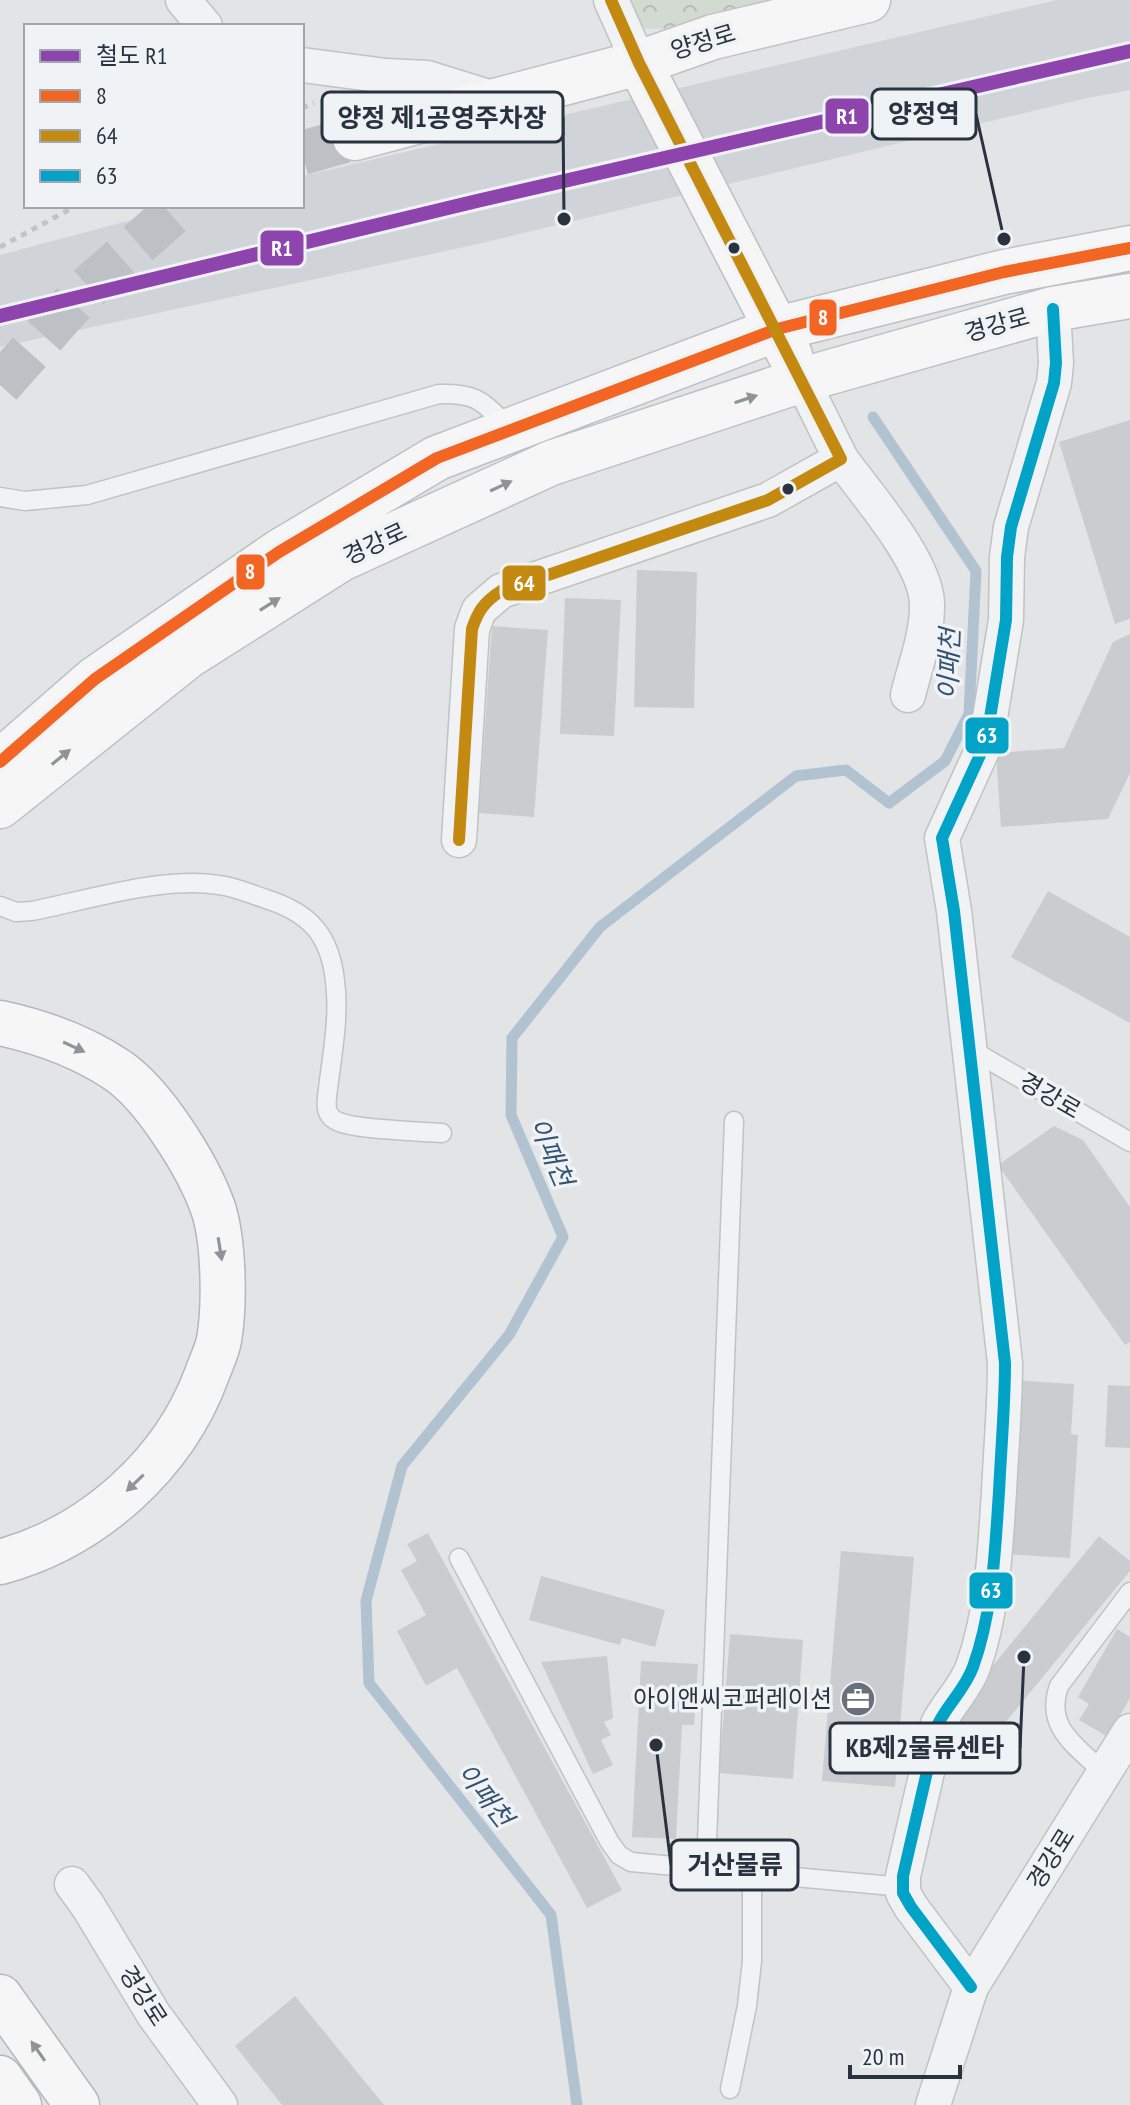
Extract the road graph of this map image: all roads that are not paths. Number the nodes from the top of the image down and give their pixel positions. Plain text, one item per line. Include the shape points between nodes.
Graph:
1 (183, 0) edge
2 (611, 0) edge
3 (868, 0) edge
4 (203, 24) edge
5 (639, 63) junction
6 (304, 65) edge
7 (498, 100) junction
8 (355, 138) tunnel mouth
9 (1130, 248) edge
10 (1130, 296) edge
11 (1053, 309) junction
12 (777, 329) junction
13 (802, 380) junction
14 (512, 430) junction
15 (841, 459) junction
16 (0, 497) edge
17 (908, 695) dead end
18 (0, 762) edge
19 (0, 806) edge
20 (459, 840) dead end
21 (0, 906) edge
22 (0, 1023) edge
23 (970, 1049) junction
24 (734, 1121) dead end
25 (442, 1133) dead end
26 (1130, 1142) edge
27 (459, 1558) dead end
28 (0, 1562) edge
29 (1130, 1592) edge
30 (1130, 1731) edge
31 (1104, 1773) junction
32 (706, 1869) junction
33 (752, 1873) junction
34 (72, 1884) dead end
35 (903, 1887) junction
36 (971, 1987) junction
37 (0, 1997) edge
38 (0, 2078) edge
39 (730, 2089) dead end
40 (19, 2105) edge
41 (77, 2105) edge
42 (220, 2105) edge
43 (933, 2105) edge

1 - 4 street
2 - 5 street
3 - 5 main road, 양정로 via 713,37
5 - 7 main road, 양정로
5 - 12 main road
6 - 7 street via 427,78
7 - 8 main road, 양정로
9 - 12 main road, 경강로 via 1004,272
10 - 11 main road, 경강로
11 - 13 main road, 경강로
11 - 23 street, 경강로 via 1054,383 1011,527 1006,620 992,715 986,742 942,838
12 - 13 main road
12 - 14 main road, 경강로
13 - 15 street
19 -> 13 main road, 경강로 via 188,656 341,559 551,463
14 - 16 lane via 479,399 439,394 87,495 25,501
14 - 18 main road, 경강로 via 437,458 279,552 95,679
15 - 17 street via 904,547 923,585 926,622
15 - 20 street via 768,500 501,591 488,600 472,629
21 - 25 lane via 32,911 195,882 290,907 322,936 335,981 326,1109 330,1116 345,1124
22 -> 28 main road via 80,1049 119,1072 156,1109 183,1148 213,1209 222,1266 219,1341 198,1399 163,1457 116,1502 27,1554
23 - 26 lane, 경강로
23 - 35 street, 경강로 via 1005,1363 995,1554 972,1669 938,1724
24 - 32 lane
27 - 32 lane via 619,1855 631,1862
29 - 31 lane via 1054,1699 1061,1730
30 - 31 street, 경강로
31 - 36 street, 경강로
32 - 33 lane
33 - 35 lane
33 - 39 lane via 752,1961
34 - 42 street, 경강로 via 154,2015
35 - 36 street via 911,1907
36 - 43 street, 경강로
41 -> 37 main road
38 - 40 main road

